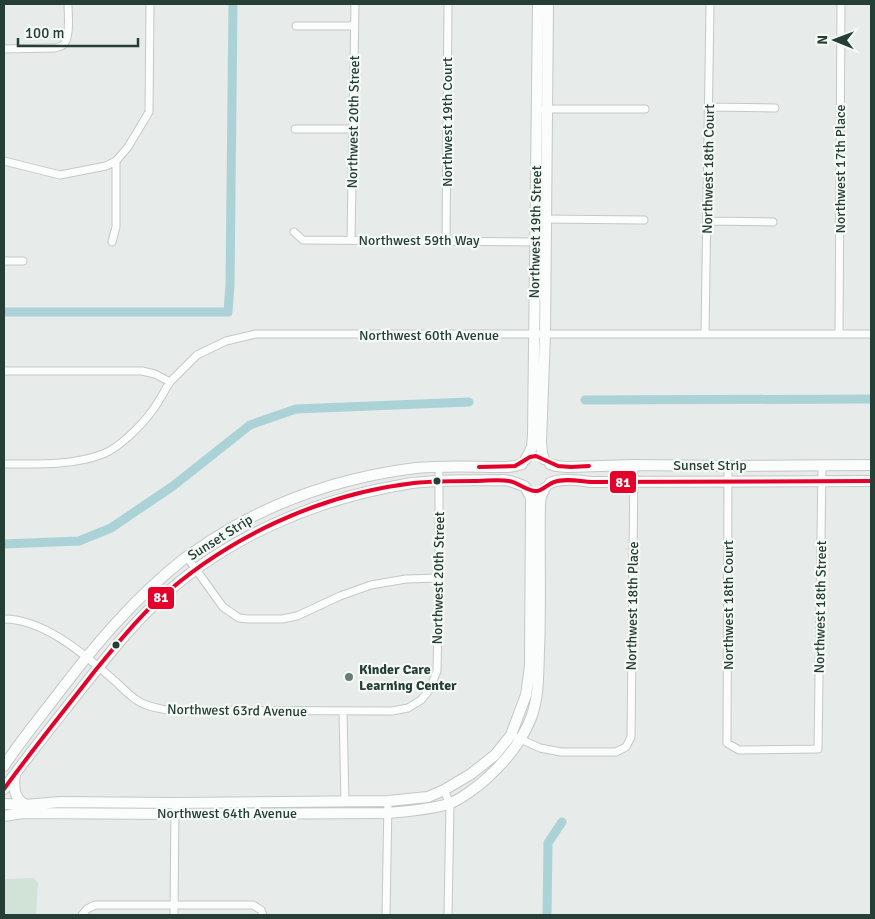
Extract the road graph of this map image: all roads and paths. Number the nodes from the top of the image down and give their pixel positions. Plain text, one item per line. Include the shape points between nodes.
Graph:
1 (68, 4) edge
2 (150, 4) edge
3 (355, 4) edge
4 (448, 4) edge
5 (538, 4) edge
6 (548, 4) edge
7 (710, 4) edge
8 (841, 4) edge
9 (296, 26) dead end
10 (354, 26) junction
11 (4, 49) edge
12 (708, 107) junction
13 (775, 108) dead end
14 (536, 109) junction
15 (547, 109) junction
16 (645, 109) dead end
17 (295, 129) dead end
18 (353, 129) junction
19 (4, 161) edge
20 (116, 161) junction
21 (536, 218) junction
22 (547, 219) junction
23 (644, 220) dead end
24 (707, 221) junction
25 (773, 222) dead end
26 (294, 232) dead end
27 (351, 240) junction
28 (446, 240) junction
29 (112, 242) dead end
30 (536, 242) junction
31 (547, 242) junction
32 (4, 261) edge
33 (23, 261) dead end
34 (546, 334) junction
35 (705, 334) junction
36 (839, 334) junction
37 (871, 334) edge
38 (534, 335) junction
39 (4, 371) edge
40 (170, 382) junction
41 (524, 461) junction
42 (547, 461) junction
43 (4, 464) edge
44 (634, 465) junction
45 (822, 465) junction
46 (439, 466) junction
47 (728, 466) junction
48 (871, 466) edge
49 (439, 481) junction
50 (633, 481) junction
51 (821, 481) junction
52 (871, 481) edge
53 (728, 482) junction
54 (548, 486) junction
55 (525, 487) junction
56 (278, 504) junction
57 (285, 519) junction
58 (186, 557) junction
59 (196, 569) junction
60 (439, 578) junction
61 (4, 619) edge
62 (86, 657) junction
63 (98, 667) junction
64 (430, 689) joint
65 (343, 711) junction
66 (516, 737) junction
67 (727, 744) joint
68 (4, 766) edge
69 (15, 773) junction
70 (4, 789) edge
71 (444, 790) junction
72 (388, 801) junction
73 (345, 802) junction
74 (4, 804) edge
75 (450, 804) junction
76 (27, 805) junction
77 (175, 809) junction
78 (388, 812) junction
79 (4, 816) edge
80 (174, 904) junction
81 (85, 912) edge
82 (262, 913) edge
83 (174, 915) edge
84 (386, 915) edge
85 (448, 915) edge

1 - 11 street via 68,33 63,45
2 - 20 street via 149,112
3 - 10 street, Northwest 20th Street
4 - 28 street, Northwest 19th Court
5 - 14 street, Northwest 19th Street
6 - 15 street, Northwest 19th Street
7 - 12 street, Northwest 18th Court
8 - 36 street, Northwest 17th Place
9 - 10 street
10 - 18 street, Northwest 20th Street
12 - 13 street
12 - 24 street, Northwest 18th Court
14 - 15 street
14 - 21 street, Northwest 19th Street
15 - 16 street
15 - 22 street, Northwest 19th Street
17 - 18 street
18 - 27 street, Northwest 20th Street
19 - 20 street via 60,175
20 - 29 street via 116,227
21 - 22 street
21 - 30 street, Northwest 19th Street
22 - 23 street
22 - 31 street, Northwest 19th Street
24 - 25 street
24 - 35 street, Northwest 18th Court
26 - 27 street, Northwest 59th Way via 303,240
27 - 28 street, Northwest 59th Way
28 - 30 street, Northwest 59th Way
30 - 31 street, Northwest 59th Way
30 - 38 street, Northwest 19th Street
31 - 34 street, Northwest 19th Street
32 - 33 street
34 - 35 street, Northwest 60th Avenue
34 - 38 street, Northwest 60th Avenue
34 - 42 street, Northwest 19th Street via 540,442
35 - 36 street, Northwest 60th Avenue
36 - 37 street, Northwest 60th Avenue
38 - 40 street, Northwest 60th Avenue via 256,334 226,341 197,355
38 - 41 street, Northwest 19th Street via 532,447
39 - 40 street via 142,371
40 - 43 street, Northwest 60th Avenue via 152,412 127,438 105,454 54,464
41 - 42 street via 534,456
41 - 46 street, Sunset Strip via 507,467
41 - 55 street via 519,474
42 - 44 street, Sunset Strip via 566,467
42 - 54 street via 554,475
44 - 47 street, Sunset Strip
44 - 50 street, Northwest 18th Place
45 - 47 street, Sunset Strip
45 - 48 street, Sunset Strip
45 - 51 street, Northwest 18th Street
46 - 49 street, Northwest 20th Street
46 - 56 street, Sunset Strip via 368,476 324,487
47 - 53 street, Northwest 18th Court
49 - 55 street, Sunset Strip via 504,480
49 - 57 street, Sunset Strip via 407,484 338,499
49 - 60 street, Northwest 20th Street
50 - 53 street, Sunset Strip
50 - 54 street, Sunset Strip via 560,480
50 - 66 street, Northwest 18th Place via 631,737 626,747 616,752 561,752 540,748
51 - 52 street, Sunset Strip
51 - 53 street, Sunset Strip
51 - 67 street, Northwest 18th Street via 818,749 739,750
53 - 67 street, Northwest 18th Court
54 - 55 street via 538,491
54 - 66 street via 540,503 538,691 531,718
55 - 66 street via 532,503 530,666
56 - 57 street
56 - 58 street, Sunset Strip via 225,531
57 - 59 street, Sunset Strip
58 - 59 street
58 - 62 street, Sunset Strip via 146,591
59 - 60 street via 223,607 239,618 248,619 297,616 372,585
59 - 63 street, Sunset Strip via 137,621
60 - 64 street, Northwest 20th Street via 437,671
61 - 62 street, Northwest 63rd Avenue via 36,626 62,639
62 - 63 street, Northwest 63rd Avenue
62 - 68 street, Sunset Strip
63 - 65 street, Northwest 63rd Avenue via 138,702 167,710
63 - 69 street, Sunset Strip
64 - 65 street, Northwest 63rd Avenue via 408,708
65 - 73 street
66 - 71 street via 496,755
66 - 75 street via 505,759 492,773
69 - 70 street, Sunset Strip
69 - 76 street via 16,796
71 - 72 street, Northwest 64th Avenue via 428,797
71 - 75 street
72 - 73 street, Northwest 64th Avenue
72 - 78 street
73 - 77 street, Northwest 64th Avenue
74 - 76 street, Northwest 64th Avenue
75 - 78 street, Northwest 64th Avenue
75 - 85 street
76 - 77 street, Northwest 64th Avenue via 60,802
77 - 78 street, Northwest 64th Avenue
77 - 79 street, Northwest 64th Avenue
77 - 80 street
78 - 84 street
80 - 81 street via 95,905
80 - 82 street via 253,905
80 - 83 street

